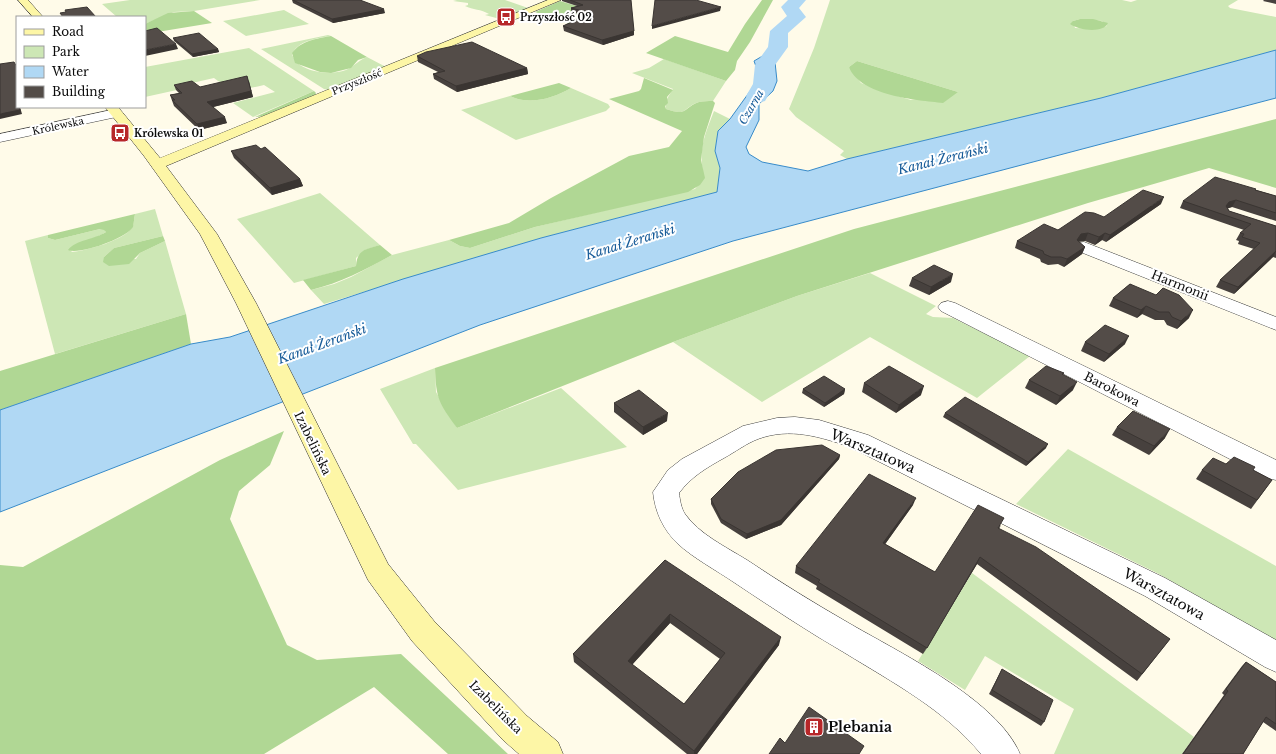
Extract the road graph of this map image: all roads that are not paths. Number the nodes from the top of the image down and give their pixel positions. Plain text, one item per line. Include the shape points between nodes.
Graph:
1 (23, 0) edge
2 (556, 0) edge
3 (37, 16) edge
4 (114, 110) edge
5 (0, 138) edge
6 (158, 164) junction
7 (1084, 247) edge
8 (948, 307) dead end
9 (1276, 324) edge
10 (1276, 471) edge
11 (1276, 657) edge
12 (546, 754) edge
13 (1003, 754) edge

1 - 3 street
2 - 6 street, Przyszłość
4 - 5 street, Królewska
4 - 6 street, Izabelińska
6 - 12 street, Izabelińska via 208,234 246,303 378,572 422,631 515,728
7 - 9 street, Harmonii
8 - 10 street, Barokowa
11 - 13 street, Warsztatowa via 1155,586 859,441 820,428 789,425 751,432 691,465 677,477 666,492 668,509 675,522 688,536 938,695 963,713

